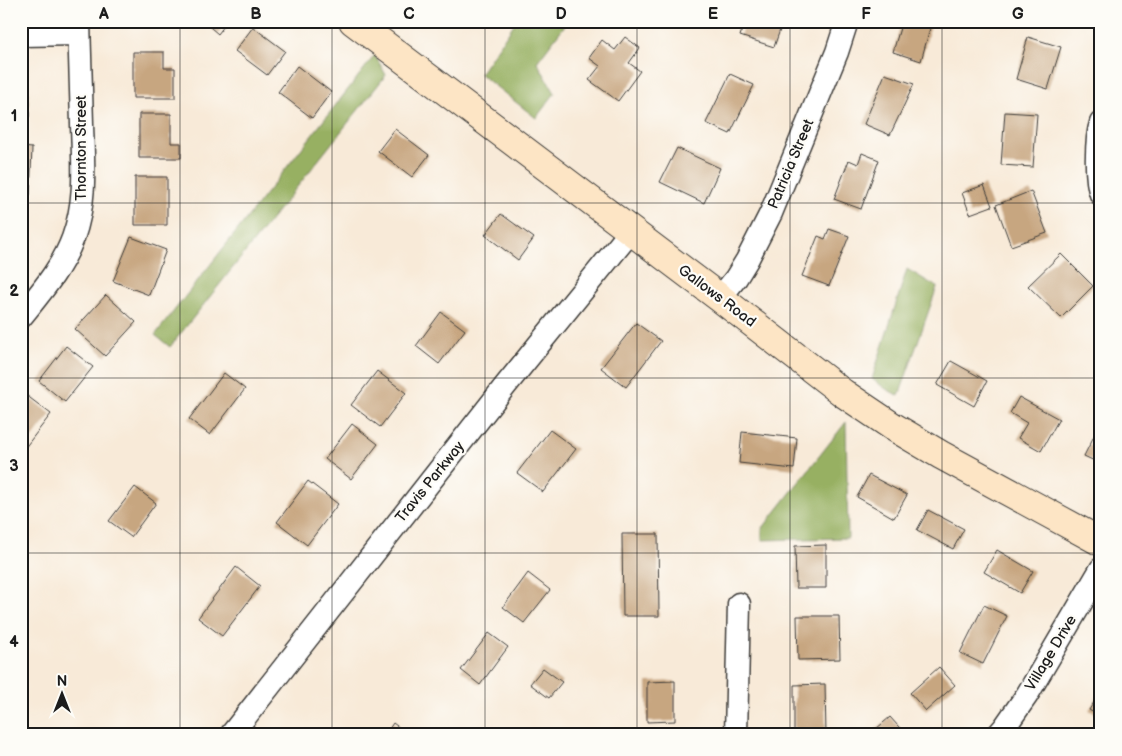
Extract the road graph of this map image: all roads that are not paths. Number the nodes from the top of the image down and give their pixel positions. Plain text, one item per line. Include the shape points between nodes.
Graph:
1 (847, 21) edge
2 (357, 22) edge
3 (79, 28) edge
4 (21, 35) edge
5 (1101, 122) edge
6 (1101, 194) edge
7 (631, 231) junction
8 (720, 298) junction
9 (21, 317) edge
10 (1101, 542) edge
11 (1101, 569) edge
12 (739, 604) dead end
13 (231, 735) edge
14 (736, 735) edge
15 (998, 735) edge

1 - 8 street, Patricia Street via 771,212 747,260
2 - 7 main road, Gallows Road
3 - 4 street
3 - 9 street, Thornton Street via 84,184 81,211 60,265
5 - 6 street via 1097,168
7 - 8 main road, Gallows Road
7 - 13 street, Travis Parkway
8 - 10 main road, Gallows Road via 843,393 892,426
11 - 15 street, Village Drive via 1027,695
12 - 14 street

